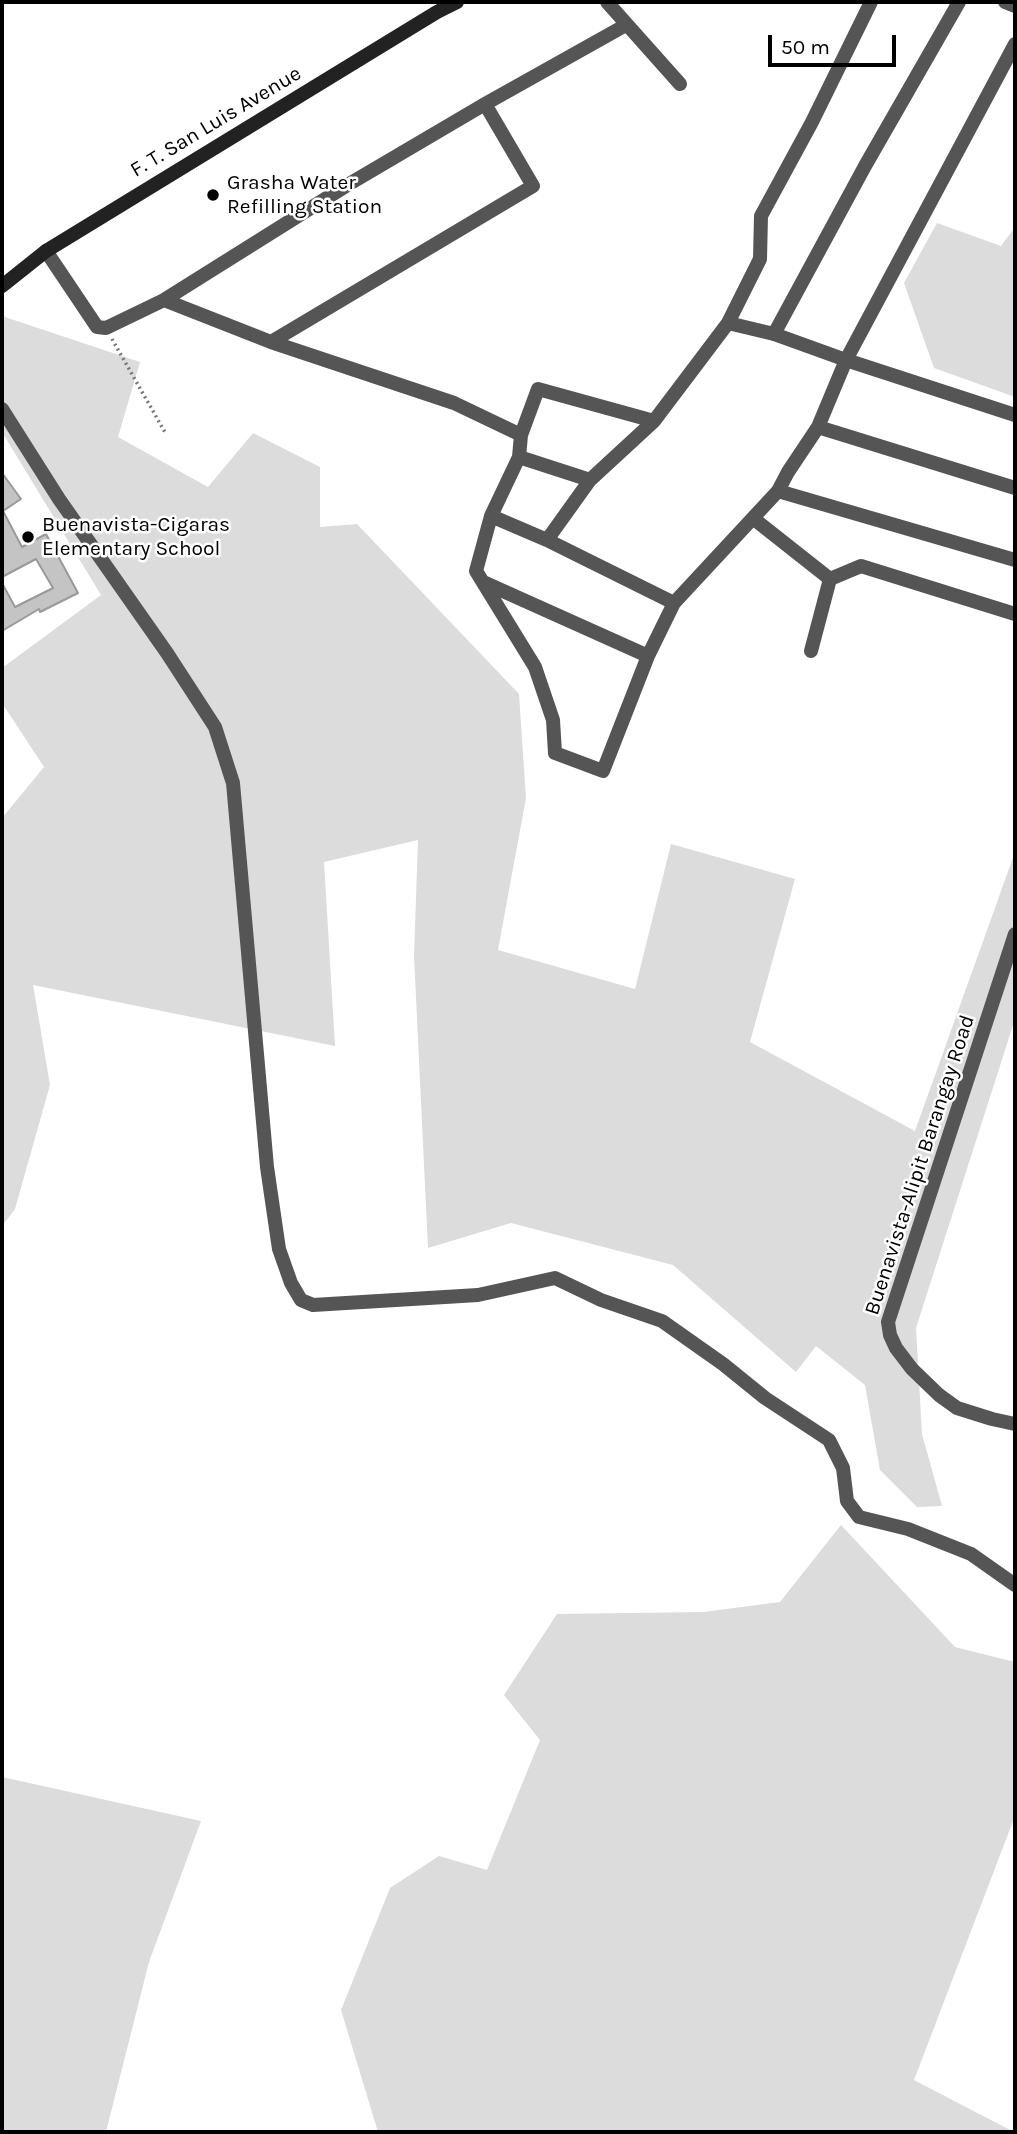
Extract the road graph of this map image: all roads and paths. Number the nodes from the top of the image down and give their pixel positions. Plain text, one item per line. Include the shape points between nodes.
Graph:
1 (457, 2) edge
2 (607, 2) edge
3 (871, 2) edge
4 (959, 2) edge
5 (1005, 2) edge
6 (1015, 6) edge
7 (434, 7) edge
8 (626, 25) junction
9 (1015, 44) edge
10 (680, 84) dead end
11 (485, 104) junction
12 (46, 251) junction
13 (2, 286) edge
14 (164, 300) junction
15 (728, 323) junction
16 (106, 328) junction
17 (774, 334) junction
18 (271, 342) junction
19 (846, 359) junction
20 (2, 409) edge
21 (1015, 415) edge
22 (654, 421) junction
23 (818, 427) junction
24 (166, 433) dead end
25 (521, 435) junction
26 (519, 457) junction
27 (590, 480) junction
28 (1015, 488) edge
29 (778, 491) junction
30 (491, 516) junction
31 (754, 519) junction
32 (547, 540) junction
33 (1015, 560) edge
34 (830, 579) junction
35 (482, 582) junction
36 (674, 603) junction
37 (1015, 614) edge
38 (811, 651) dead end
39 (648, 656) junction
40 (1015, 934) edge
41 (1015, 1424) edge
42 (1015, 1585) edge

1 - 7 main road, F. T. San Luis Avenue
2 - 8 street
3 - 15 street via 761,216 760,259
4 - 17 street
5 - 6 street
7 - 12 main road, F. T. San Luis Avenue
8 - 10 street
8 - 11 street
9 - 19 street
11 - 14 street
11 - 18 street via 533,186
12 - 13 main road, F. T. San Luis Avenue
12 - 16 street via 97,327
14 - 16 street
14 - 18 street
15 - 17 street
15 - 22 street
16 - 24 path
17 - 19 street
18 - 25 street via 454,403
19 - 21 street
19 - 23 street
20 - 42 street via 215,727 235,793 266,1154 279,1249 301,1300 313,1305 478,1295 555,1278 662,1321 829,1440 843,1468 847,1501 859,1517 908,1529 971,1554
22 - 25 street via 538,389
22 - 27 street
23 - 28 street
23 - 29 street
25 - 26 street
26 - 27 street
26 - 30 street
27 - 32 street
29 - 31 street
29 - 33 street
30 - 32 street
30 - 35 street via 476,571
31 - 34 street
31 - 36 street
32 - 36 street
34 - 37 street via 861,566
34 - 38 street
35 - 39 street
35 - 39 street via 535,667 553,720 555,753 603,771
36 - 39 street
40 - 41 street, Buenavista-Alipit Barangay Road via 888,1322 896,1348 939,1395 957,1408

